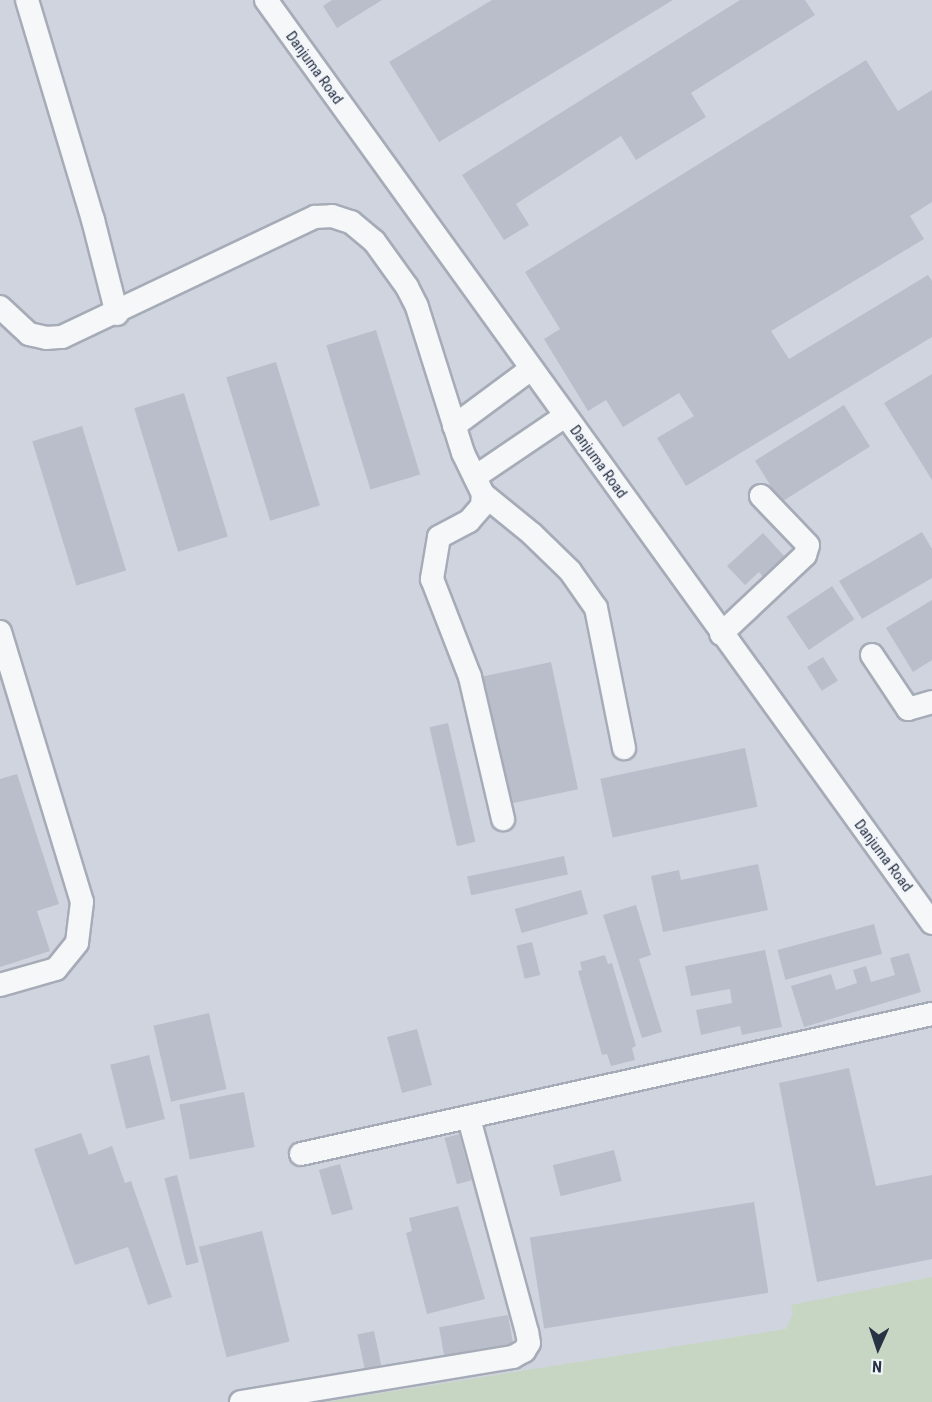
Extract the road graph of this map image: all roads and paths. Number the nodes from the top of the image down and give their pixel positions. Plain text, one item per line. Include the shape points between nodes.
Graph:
1 (27, 0) edge
2 (266, 0) edge
3 (0, 307) edge
4 (117, 314) junction
5 (531, 369) junction
6 (565, 416) junction
7 (454, 426) junction
8 (479, 486) junction
9 (761, 496) dead end
10 (0, 632) edge
11 (721, 634) junction
12 (872, 655) dead end
13 (932, 702) edge
14 (624, 748) dead end
15 (503, 819) dead end
16 (932, 923) edge
17 (0, 985) edge
18 (932, 1014) edge
19 (469, 1118) junction
20 (302, 1154) dead end
21 (241, 1402) edge

1 - 4 street
2 - 5 street, Danjuma Road
3 - 4 street via 29,334 46,338 72,334
4 - 7 street via 292,226 332,216 351,222 374,241 407,287
5 - 6 street, Danjuma Road
5 - 7 street
6 - 8 street
6 - 11 street, Danjuma Road
7 - 8 street
8 - 14 street via 570,571 596,608
8 - 15 street via 482,507 469,521 439,537 432,579 470,677
9 - 11 street via 808,545 805,555
10 - 17 street via 82,902 77,943 56,969
11 - 16 street, Danjuma Road
12 - 13 street via 908,710
18 - 19 street
19 - 20 street
19 - 21 street via 527,1332 529,1343 524,1351 513,1357

